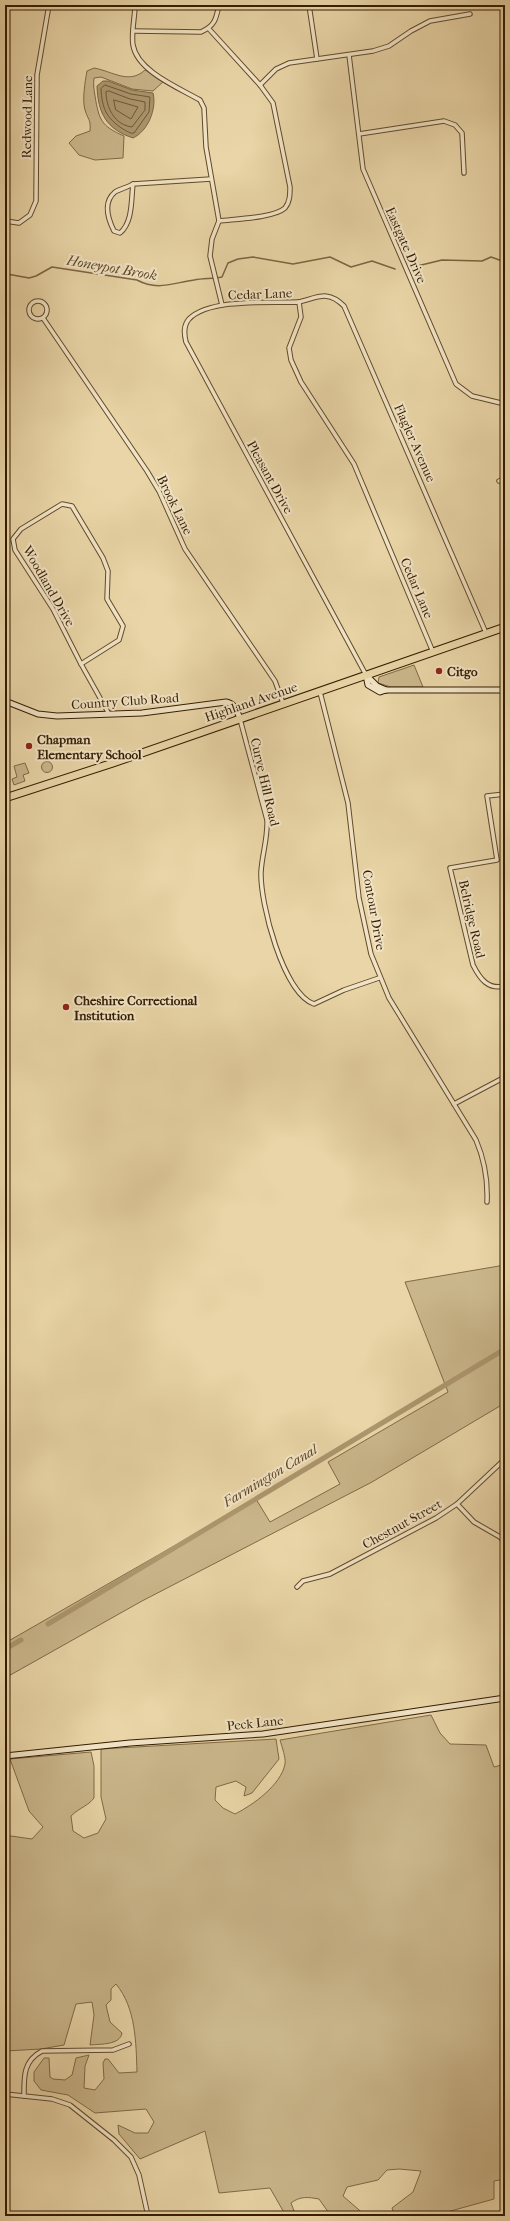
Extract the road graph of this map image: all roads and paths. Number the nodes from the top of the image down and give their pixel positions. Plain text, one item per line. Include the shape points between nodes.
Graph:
1 (49, 5) edge
2 (136, 5) edge
3 (219, 5) edge
4 (309, 5) edge
5 (470, 14) dead end
6 (209, 28) junction
7 (134, 31) junction
8 (349, 55) junction
9 (317, 59) junction
10 (260, 85) junction
11 (359, 134) junction
12 (464, 173) dead end
13 (211, 179) junction
14 (133, 184) junction
15 (5, 221) edge
16 (218, 221) junction
17 (299, 302) junction
18 (222, 305) junction
19 (43, 318) junction
20 (505, 404) edge
21 (505, 479) edge
22 (499, 481) dead end
23 (505, 627) edge
24 (486, 633) junction
25 (434, 653) junction
26 (81, 664) junction
27 (366, 675) junction
28 (505, 690) edge
29 (320, 692) junction
30 (5, 701) edge
31 (283, 703) junction
32 (109, 714) junction
33 (240, 718) junction
34 (505, 794) edge
35 (5, 798) edge
36 (379, 978) junction
37 (505, 986) edge
38 (505, 1077) edge
39 (454, 1104) junction
40 (487, 1202) dead end
41 (505, 1458) edge
42 (457, 1504) junction
43 (505, 1543) edge
44 (297, 1587) dead end
45 (505, 1698) edge
46 (5, 1756) edge
47 (129, 2044) dead end
48 (5, 2094) edge
49 (24, 2096) junction
50 (148, 2216) edge

1 - 15 street, Redwood Lane via 37,76 36,201 30,215 19,222
2 - 7 street, Cedar Lane
3 - 6 street via 215,22
4 - 9 street
5 - 8 street via 430,21 389,46
6 - 7 street via 201,32
6 - 10 street
7 - 13 street, Cedar Lane via 133,45 138,58 148,70 200,100 204,108
8 - 9 street
8 - 11 street, Eastgate Drive
9 - 10 street via 289,63 276,69
10 - 16 street via 273,103 290,187 290,200 285,208 275,214
11 - 12 street via 444,121 455,125 462,133
11 - 20 street, Eastgate Drive via 363,169 456,384 472,396
13 - 14 street
13 - 16 street, Cedar Lane
14 - 14 street via 115,192 108,203 109,221 114,231 120,233 126,228
16 - 18 street, Cedar Lane via 210,256
17 - 18 street, Cedar Lane
17 - 24 street, Flagler Avenue via 323,295 335,297 344,306
17 - 25 street, Cedar Lane via 302,317 289,348 290,360 301,382 354,464
18 - 27 street, Pleasant Drive via 200,311 188,320 184,331 186,342
19 - 19 street, Brook Lane via 47,310 45,304 37,301 31,303 28,308 31,317 37,320
19 - 31 street, Brook Lane via 147,471 159,491 185,549 275,681
21 - 22 street
23 - 24 highway, Highland Avenue
24 - 25 highway, Highland Avenue
25 - 27 highway, Highland Avenue
26 - 26 street, Woodland Drive via 53,609 15,550 13,539 21,529 62,504 72,506 103,558 108,571 107,599 123,626 119,640
26 - 32 street, Woodland Drive
27 - 28 street via 377,686 386,690
27 - 29 highway, Highland Avenue
29 - 31 highway, Highland Avenue
29 - 36 street, Contour Drive via 348,803 359,898
30 - 32 street, Country Club Road via 43,715
31 - 33 highway, Highland Avenue
32 - 33 street, Country Club Road via 142,713 226,702 231,703
33 - 35 highway, Highland Avenue
33 - 36 street, Curve Hill Road via 267,820 261,873 268,925 293,982 300,995 314,1004
34 - 37 street, Belridge Road via 488,796 497,860 450,868 478,977 494,987
36 - 39 street, Contour Drive
38 - 39 street
39 - 40 street, Contour Drive via 476,1140 484,1160 488,1182
41 - 42 street, Chestnut Street
42 - 43 street via 474,1522 500,1537
42 - 44 street, Chestnut Street via 436,1518 330,1574 304,1581
45 - 46 street, Peck Lane via 263,1734 130,1743
47 - 49 street via 112,2050 42,2051 27,2065
48 - 49 street
49 - 50 street via 52,2099 70,2105 114,2140 131,2157 139,2175

